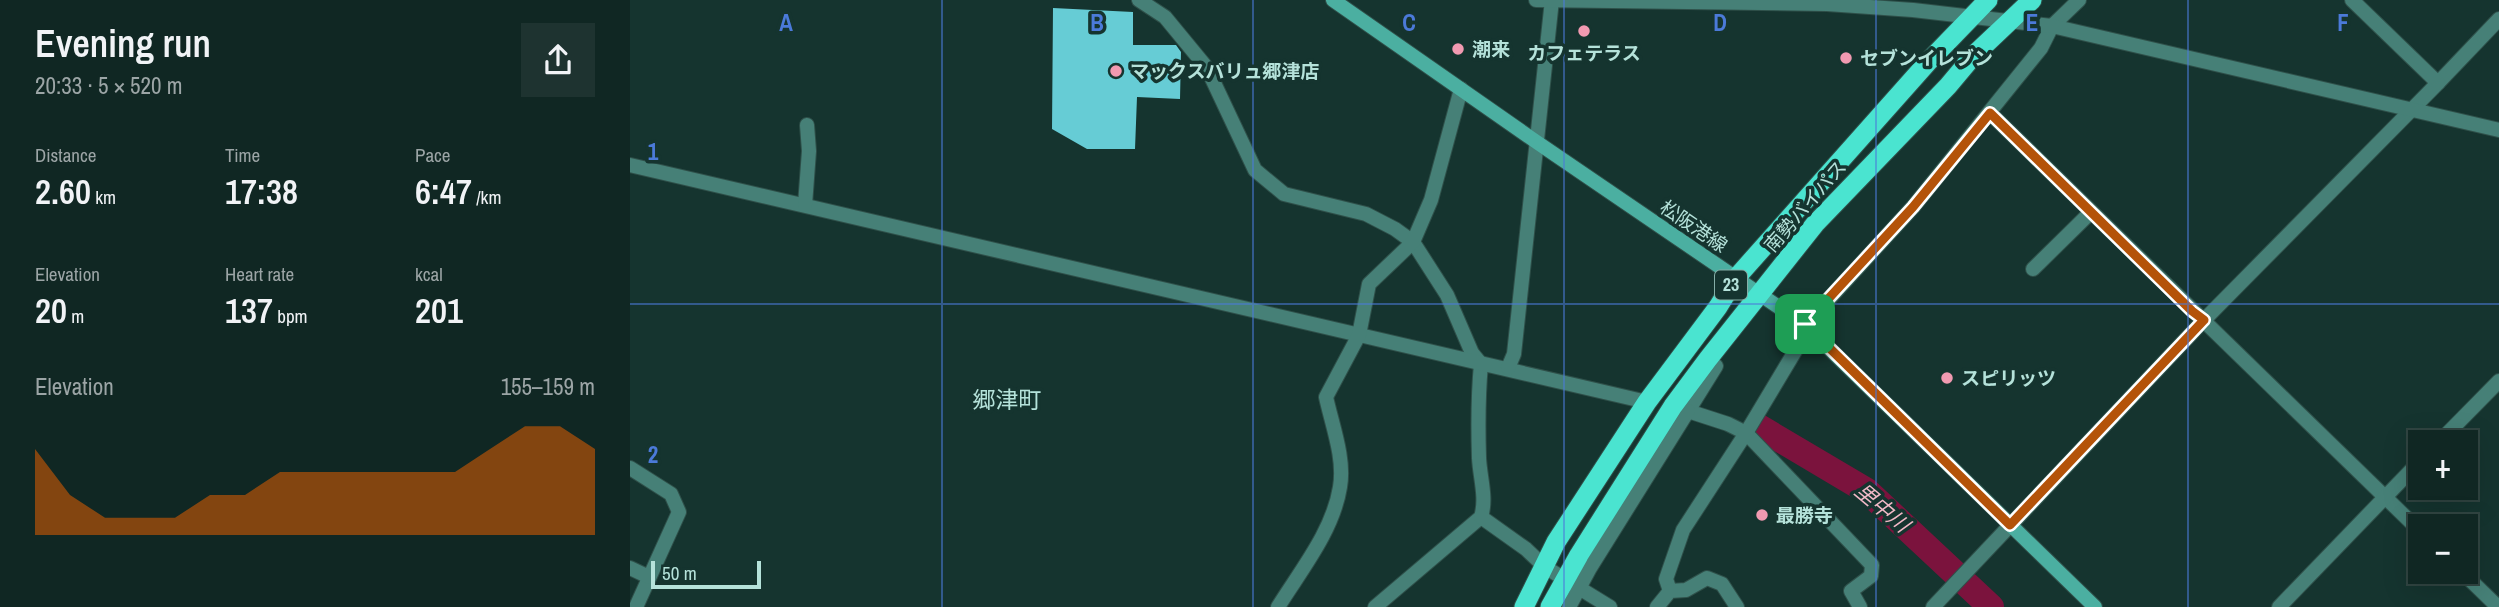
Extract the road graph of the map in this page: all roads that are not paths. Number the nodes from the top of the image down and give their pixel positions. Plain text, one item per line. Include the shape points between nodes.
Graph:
1 (1139, 0) edge
2 (1333, 0) edge
3 (1536, 0) edge
4 (1552, 0) edge
5 (1988, 0) edge
6 (2032, 0) edge
7 (2080, 0) edge
8 (2352, 0) edge
9 (1970, 17) junction
10 (2499, 19) edge
11 (2010, 22) junction
12 (2052, 26) junction
13 (2438, 83) junction
14 (1461, 89) junction
15 (2413, 109) junction
16 (1990, 113) junction
17 (807, 125) dead end
18 (2499, 131) edge
19 (1538, 143) junction
20 (630, 165) edge
21 (805, 205) junction
22 (2091, 212) junction
23 (1412, 242) junction
24 (2033, 269) dead end
25 (1736, 278) junction
26 (1760, 293) junction
27 (2204, 320) junction
28 (1805, 324) junction
29 (1359, 335) junction
30 (1707, 359) junction
31 (1481, 364) junction
32 (1508, 368) junction
33 (2499, 381) edge
34 (1647, 402) junction
35 (1688, 411) junction
36 (2451, 430) edge
37 (1746, 433) junction
38 (630, 468) edge
39 (2408, 473) edge
40 (2385, 496) junction
41 (1480, 517) junction
42 (2408, 519) edge
43 (2010, 525) junction
44 (1545, 567) junction
45 (630, 568) edge
46 (649, 577) junction
47 (1572, 583) junction
48 (2474, 584) edge
49 (1670, 591) junction
50 (636, 607) edge
51 (1278, 607) edge
52 (1375, 607) edge
53 (1524, 607) edge
54 (1550, 607) edge
55 (1569, 607) edge
56 (1610, 607) edge
57 (1657, 607) edge
58 (1737, 607) edge
59 (1860, 607) edge
60 (1933, 607) edge
61 (2095, 607) edge
62 (2279, 607) edge
63 (2498, 607) edge

1 - 23 street via 1165,17 1207,68 1255,170 1284,194 1366,214
2 - 14 main road, 松阪港線
3 - 4 street
4 - 9 street via 1828,4
4 - 19 street
5 - 9 highway, 南勢バイパス / 23
6 - 11 highway, 南勢バイパス / 23
7 - 12 street
8 - 13 street
9 - 11 street
9 - 25 highway, 南勢バイパス / 23
10 - 13 street
11 - 12 street
11 - 26 highway, 南勢バイパス / 23 via 1815,224
12 - 15 street
12 - 16 street via 2041,48
13 - 15 street
14 - 19 main road, 松阪港線
14 - 23 street via 1432,200
15 - 18 street
15 - 27 street
16 - 22 street
16 - 28 street via 1913,207
17 - 21 street via 810,151
19 - 25 main road, 松阪港線
19 - 32 street via 1514,354
20 - 21 street
21 - 29 street
22 - 24 street
22 - 27 street
23 - 29 street via 1369,284
23 - 31 street via 1447,295
25 - 26 main road, 松阪港線
25 - 34 highway, 南勢バイパス / 23
26 - 28 main road, 松阪港線
26 - 30 highway, 南勢バイパス / 23
27 - 40 street
27 - 43 street
28 - 37 street via 1803,338
28 - 43 main road, 松阪港線
29 - 31 street
29 - 51 street via 1326,397 1341,486 1333,514
30 - 35 street via 1716,366
30 - 47 highway, 南勢バイパス / 23 via 1673,407
31 - 32 street
31 - 41 street via 1477,409 1485,505
32 - 34 street
33 - 36 street
34 - 44 highway, 南勢バイパス / 23 via 1556,542
35 - 37 street
35 - 47 street
37 - 49 street via 1684,530 1666,579
37 - 59 street via 1872,565 1871,576 1852,591
38 - 46 street via 671,494 679,512
39 - 40 street
40 - 42 street
40 - 62 street
41 - 44 street
41 - 52 street
43 - 60 street
43 - 61 main road, 松阪港線
44 - 47 street
44 - 53 highway, 南勢バイパス / 23
45 - 46 street
46 - 50 street
47 - 54 highway, 南勢バイパス / 23
47 - 55 street
47 - 56 street
48 - 63 street
49 - 57 street
49 - 58 street via 1686,590 1707,578 1722,584

